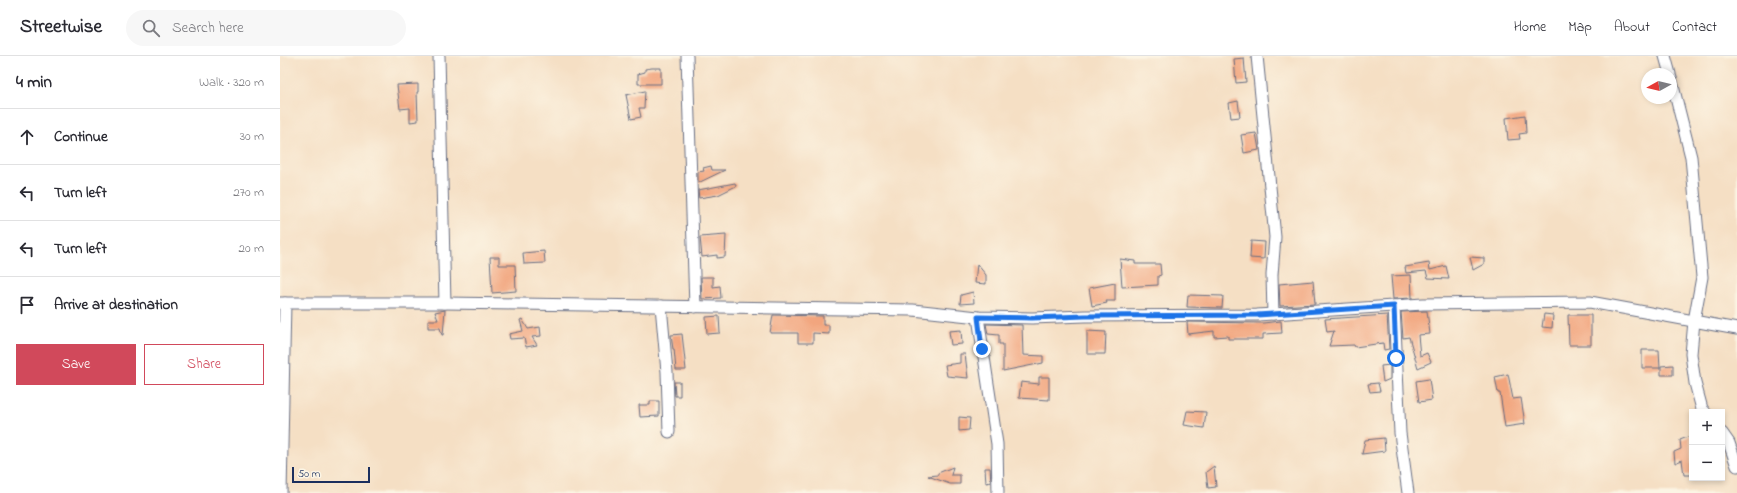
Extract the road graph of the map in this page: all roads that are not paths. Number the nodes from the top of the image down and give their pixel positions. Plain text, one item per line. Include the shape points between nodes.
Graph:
1 (439, 56) edge
2 (687, 56) edge
3 (1257, 56) edge
4 (1665, 56) edge
5 (1668, 68) edge
6 (1677, 102) edge
7 (282, 303) edge
8 (445, 303) junction
9 (661, 306) junction
10 (1394, 306) junction
11 (695, 307) junction
12 (1273, 314) junction
13 (978, 317) junction
14 (1694, 321) junction
15 (1737, 329) edge
16 (1702, 409) edge
17 (669, 432) dead end
18 (1725, 437) edge
19 (1737, 466) edge
20 (281, 493) edge
21 (998, 493) edge
22 (1408, 493) edge

1 - 8 street
2 - 11 street
3 - 12 street via 1275,237 1272,275
4 - 5 street
6 - 14 street via 1691,157 1702,277
7 - 8 street
7 - 20 street
8 - 9 street
9 - 11 street
9 - 17 street via 668,372
10 - 12 street
10 - 14 street via 1590,302
10 - 22 street via 1400,433
11 - 13 street via 913,310
12 - 13 street
13 - 21 street via 997,444
14 - 15 street
14 - 16 street via 1691,354
18 - 19 street

